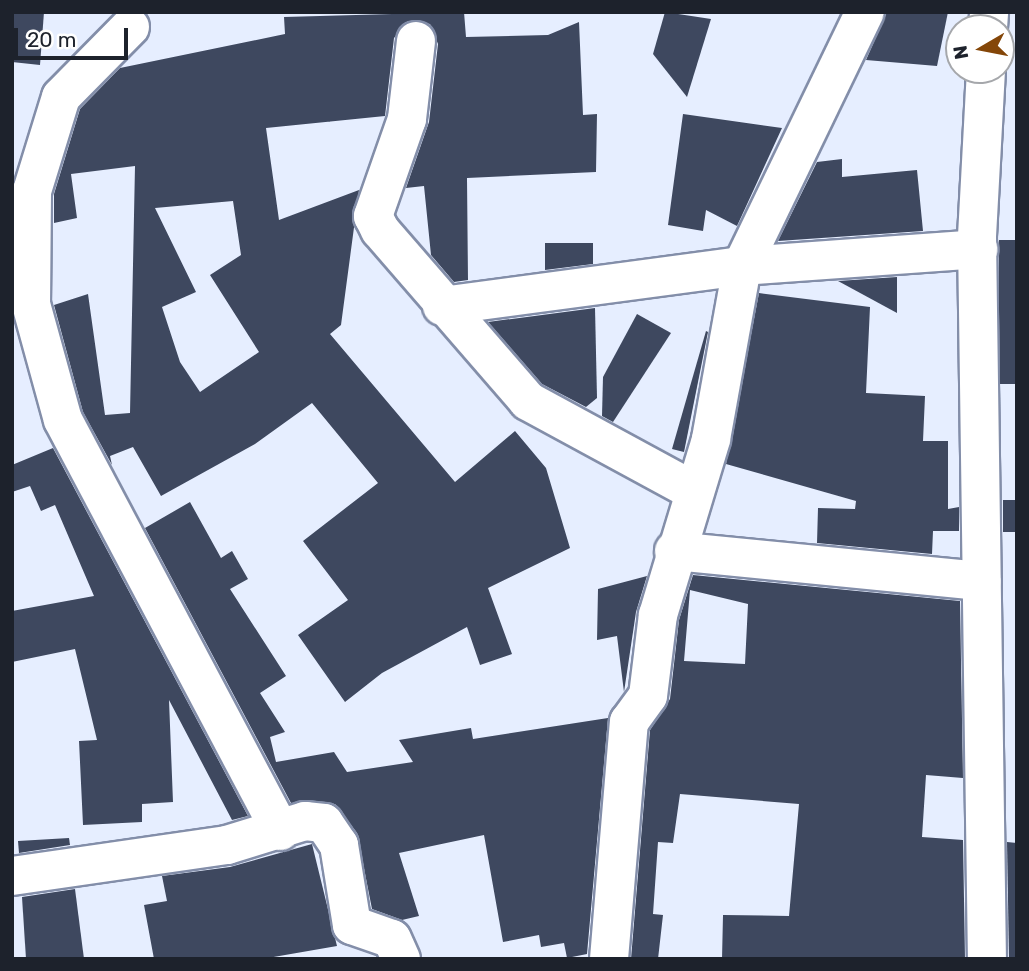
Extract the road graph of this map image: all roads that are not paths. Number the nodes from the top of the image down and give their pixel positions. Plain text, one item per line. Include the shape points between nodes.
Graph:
1 (865, 12) edge
2 (130, 27) dead end
3 (416, 41) dead end
4 (985, 84) edge
5 (978, 249) junction
6 (742, 266) junction
7 (442, 306) junction
8 (694, 491) junction
9 (674, 551) junction
10 (982, 581) junction
11 (281, 831) junction
12 (12, 877) edge
13 (401, 959) edge
14 (609, 959) edge
15 (987, 959) edge

1 - 6 street
2 - 11 street via 61,97 32,191 31,304 63,420
3 - 7 street via 407,119 373,216
4 - 5 street
5 - 6 street
5 - 10 street
6 - 7 street
6 - 8 street via 711,439
7 - 8 street via 528,401
8 - 9 street
9 - 10 street
9 - 14 street via 648,696 629,722
10 - 15 street
11 - 12 street via 227,845
11 - 13 street via 324,822 339,845 352,925 392,939

